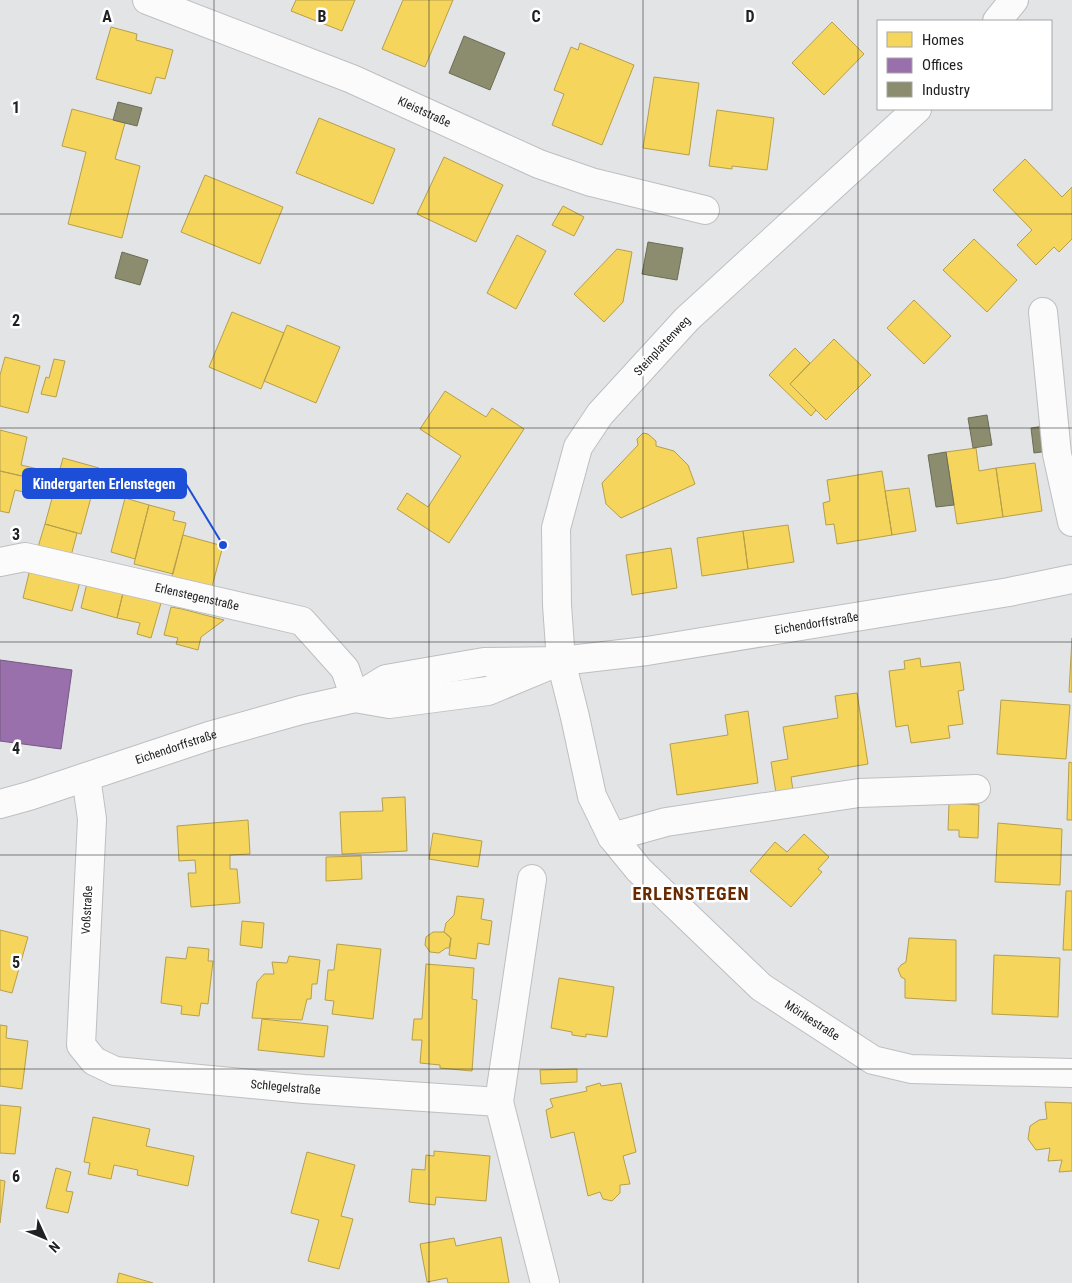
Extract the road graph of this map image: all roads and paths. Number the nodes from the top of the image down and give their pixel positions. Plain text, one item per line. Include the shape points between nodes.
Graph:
1 (147, 0) edge
2 (1014, 0) edge
3 (997, 20) edge
4 (916, 110) edge
5 (705, 210) dead end
6 (1042, 312) dead end
7 (1072, 522) edge
8 (0, 562) edge
9 (1072, 579) edge
10 (561, 661) junction
11 (355, 698) junction
12 (86, 777) junction
13 (976, 789) dead end
14 (0, 804) edge
15 (612, 837) junction
16 (532, 879) dead end
17 (81, 1045) joint
18 (1072, 1073) edge
19 (499, 1102) junction
20 (545, 1283) edge

1 - 5 street, Kleiststraße via 352,79 539,164 591,182
2 - 3 street
4 - 10 street, Steinplattenweg via 687,319 594,422 578,447 556,528
6 - 7 street via 1058,454
8 - 11 street, Erlenstegenstraße via 25,557 302,621 345,669
9 - 10 street, Eichendorffstraße via 657,649
10 - 11 street, Eichendorffstraße via 488,691 389,704
10 - 15 street, Mörikestraße via 592,796
11 - 12 street, Eichendorffstraße via 218,733
12 - 14 street, Eichendorffstraße
12 - 17 street, Voßstraße via 92,820
13 - 15 street via 859,793 666,822
15 - 18 street, Mörikestraße via 639,870 761,987 873,1060 911,1069
16 - 19 street
17 - 19 street, Schlegelstraße via 94,1061 115,1071 304,1089
19 - 20 street

